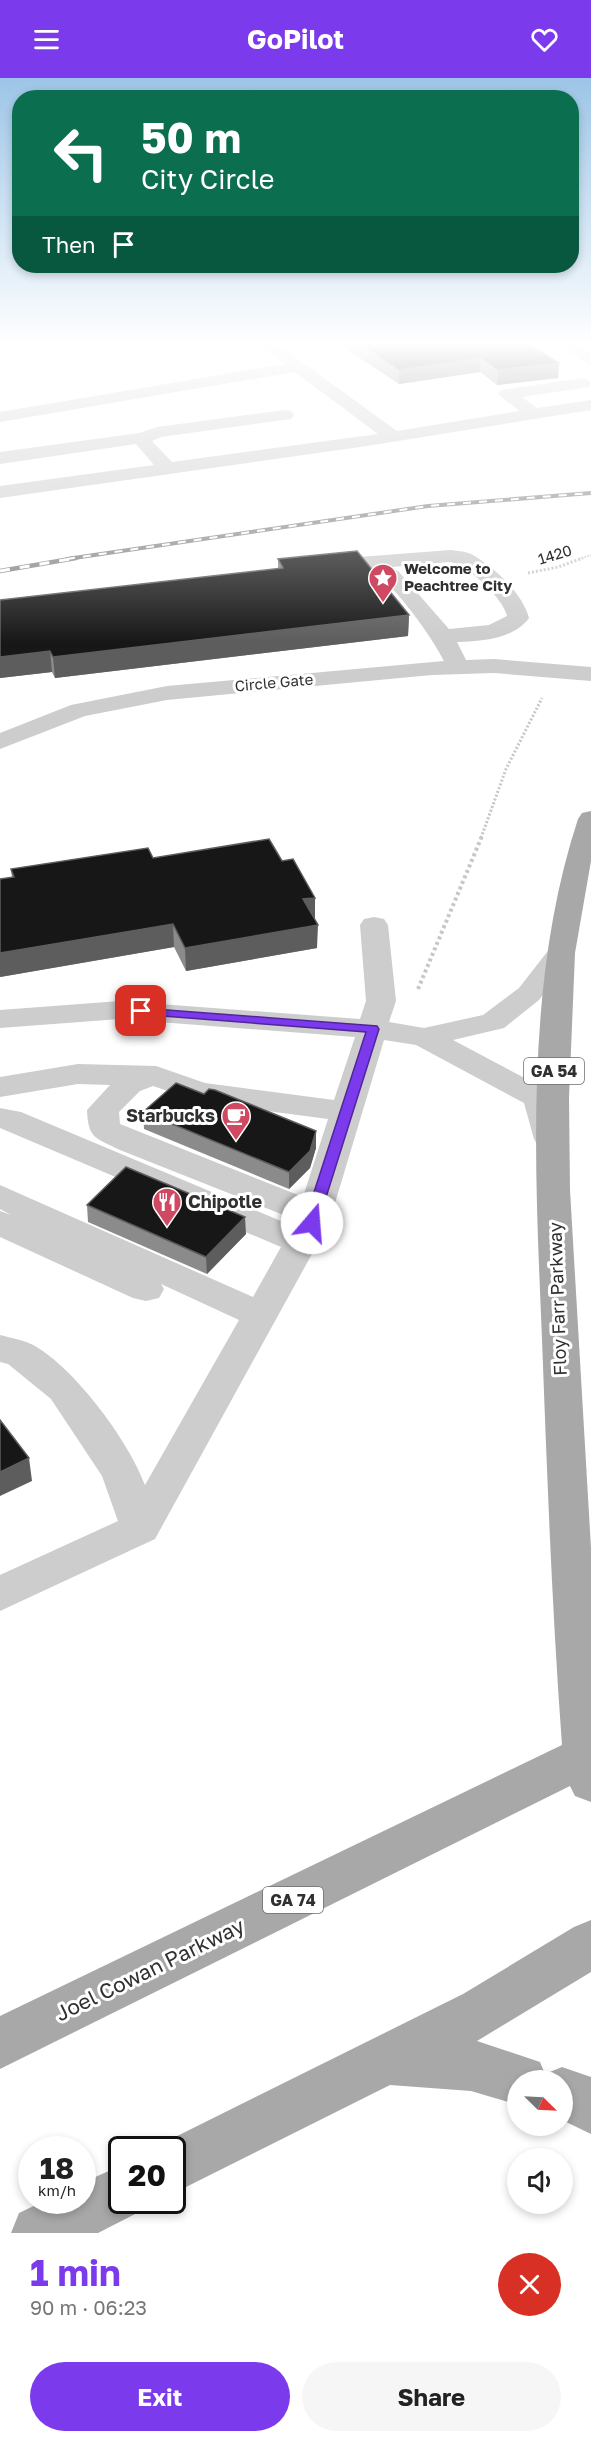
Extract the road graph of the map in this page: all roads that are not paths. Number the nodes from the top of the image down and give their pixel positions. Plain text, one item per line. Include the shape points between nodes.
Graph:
1 (117, 442) edge
2 (143, 442) edge
3 (355, 442) edge
4 (0, 458) edge
5 (168, 470) junction
6 (0, 492) edge
7 (370, 562) junction
8 (304, 567) edge
9 (443, 636) junction
10 (459, 668) junction
11 (591, 674) edge
12 (0, 742) edge
13 (591, 819) edge
14 (374, 924) dead end
15 (561, 953) junction
16 (377, 1015) junction
17 (0, 1019) edge
18 (424, 1037) junction
19 (144, 1076) junction
20 (0, 1087) edge
21 (347, 1112) junction
22 (0, 1118) edge
23 (554, 1149) junction
24 (0, 1196) edge
25 (0, 1223) edge
26 (307, 1228) junction
27 (254, 1325) junction
28 (10, 1351) edge
29 (141, 1528) junction
30 (0, 1594) edge
31 (589, 1763) edge
32 (591, 1944) edge
33 (12, 2031) edge
34 (388, 2059) junction
35 (507, 2076) edge
36 (573, 2096) edge
37 (591, 2108) edge
38 (186, 2160) edge
39 (108, 2199) edge
40 (39, 2233) edge

1 - 4 street
2 - 5 street
3 - 5 street
5 - 6 street
7 - 8 street
7 - 9 street via 392,576
7 - 9 street via 450,556 473,563 515,605 518,618 510,626
9 - 10 street
10 - 11 street, Circle Gate via 494,666
10 - 12 street, Circle Gate via 167,693 79,710
13 - 15 main road, Floy Farr Parkway / GA 54 via 575,869
14 - 16 street
15 - 18 street via 530,994 493,1022
15 - 23 main road, Floy Farr Parkway / GA 54
16 - 17 street via 120,1010
16 - 18 street
16 - 21 street
18 - 23 street via 538,1098
19 - 20 street via 78,1074
19 - 21 street via 156,1076 200,1092
19 - 26 street via 129,1084 103,1110 104,1129
21 - 26 street
22 - 26 street
23 - 31 main road, Floy Farr Parkway / GA 54 via 560,1369 574,1621
24 - 27 street
25 - 27 street
26 - 27 street
27 - 29 street
28 - 29 street via 64,1389 120,1471
29 - 30 street
31 - 33 main road, Joel Cowan Parkway / GA 74
32 - 34 main road via 481,2012
34 - 35 main road via 471,2066
34 - 38 main road
36 - 37 main road
39 - 40 main road

